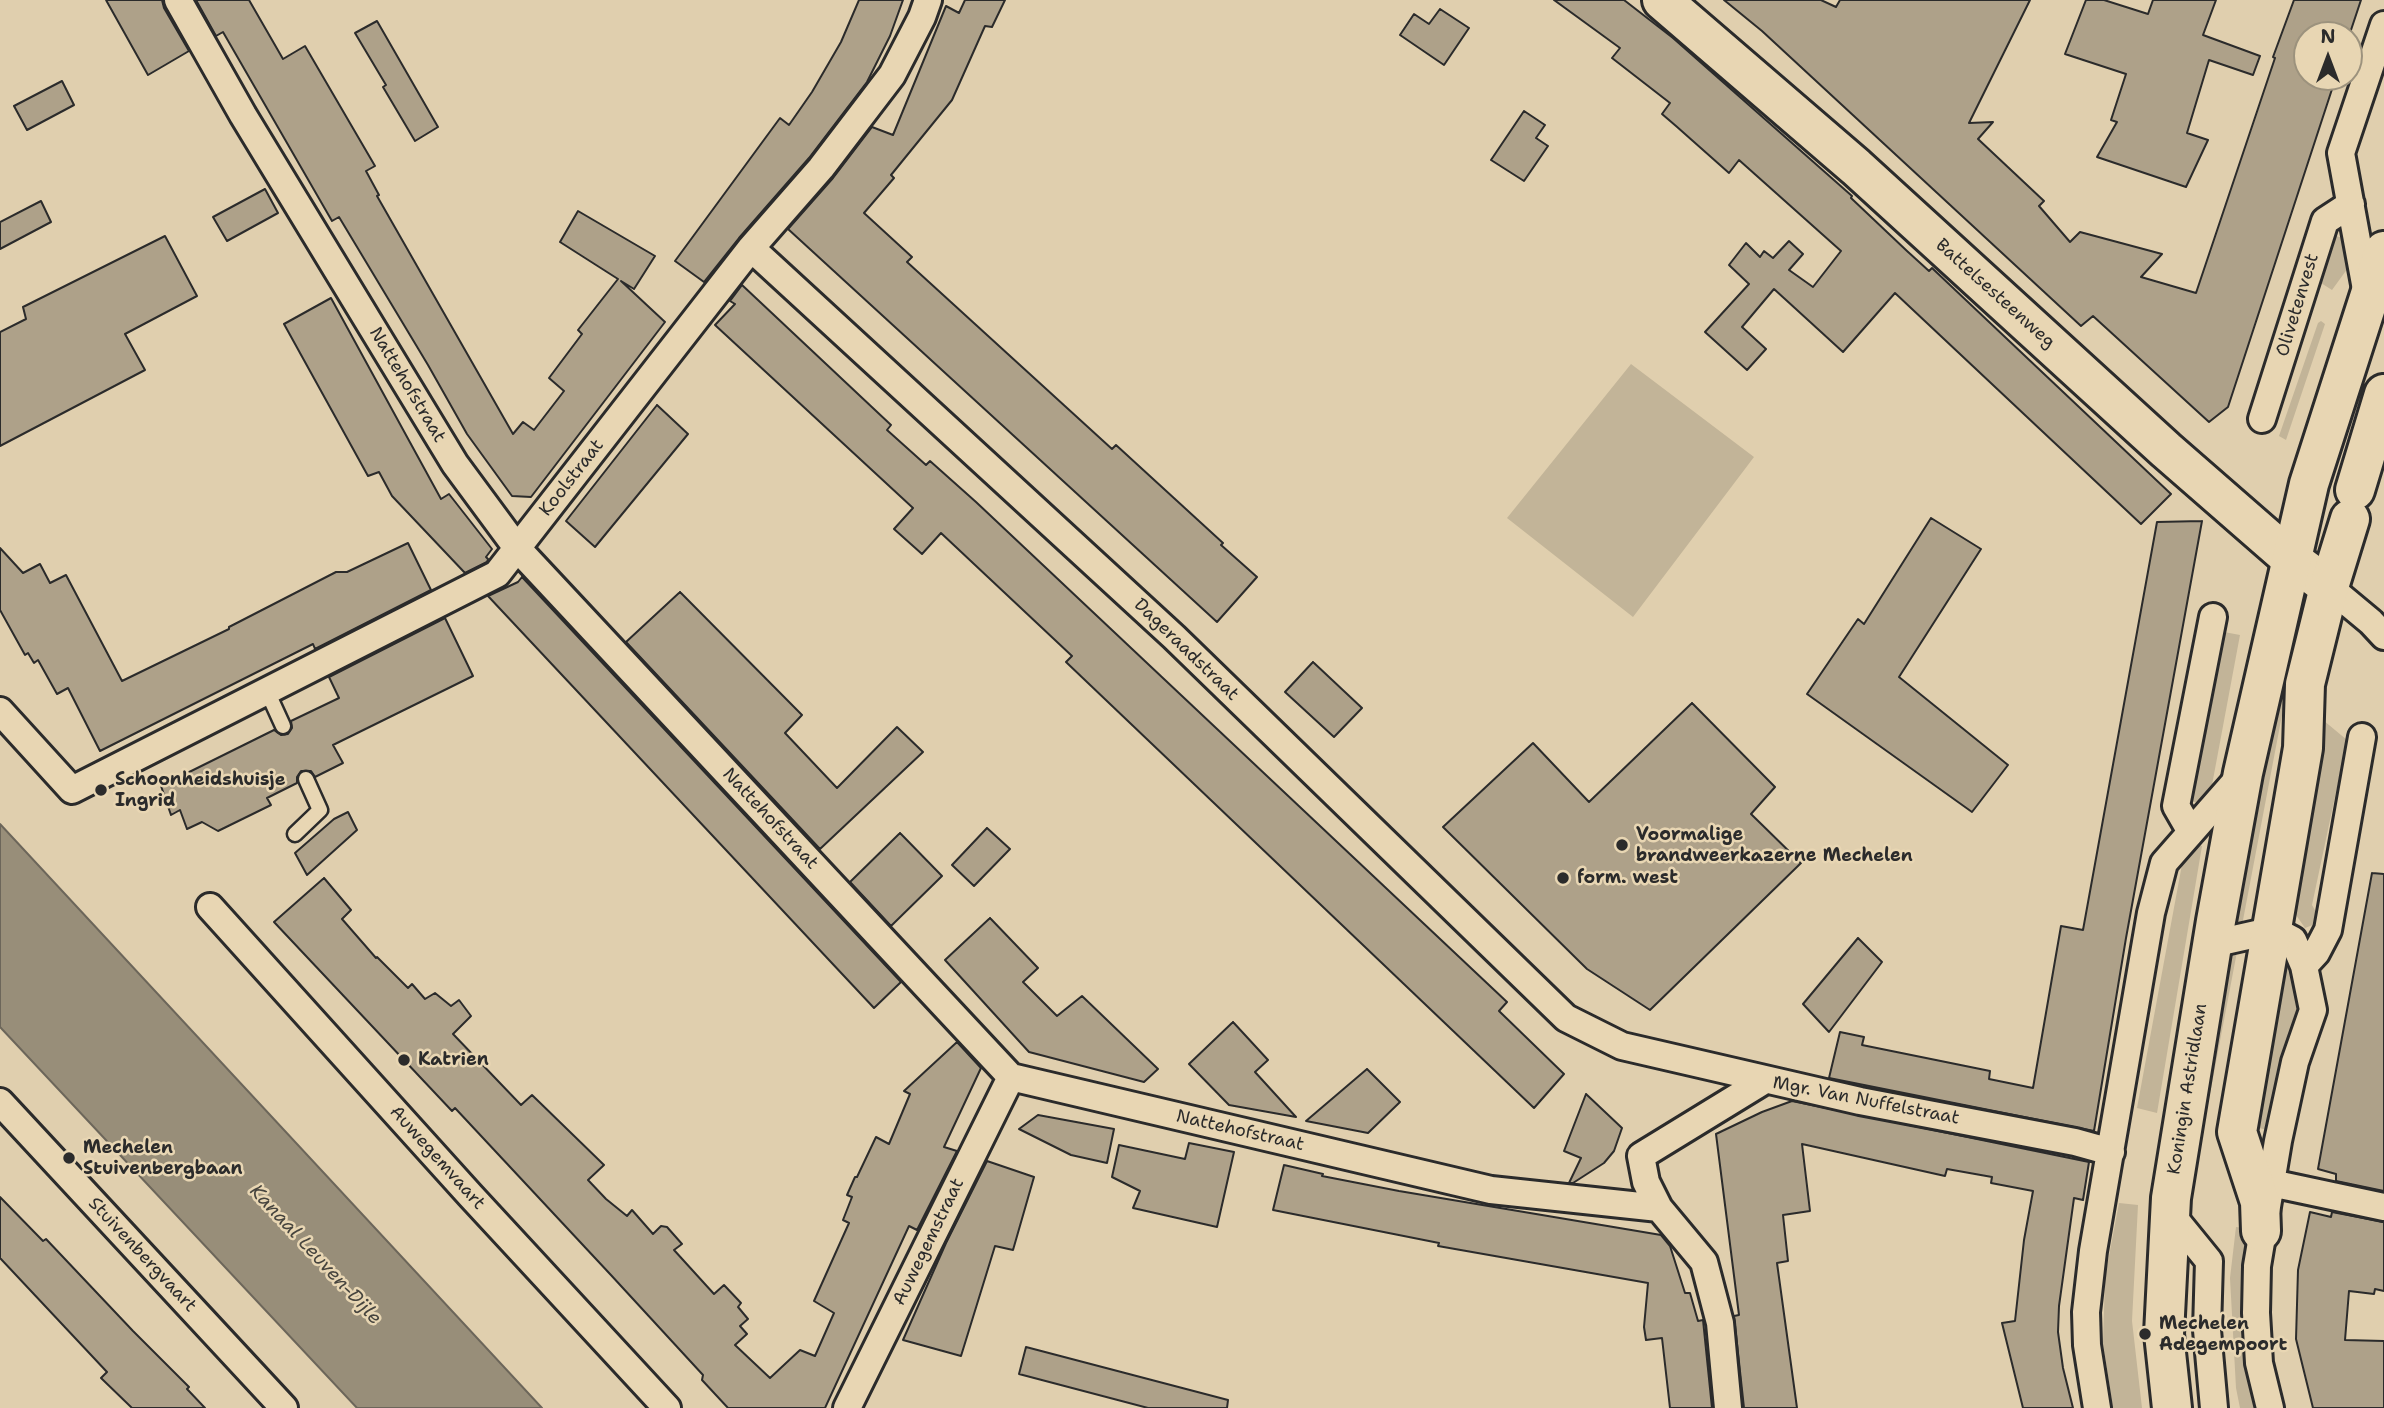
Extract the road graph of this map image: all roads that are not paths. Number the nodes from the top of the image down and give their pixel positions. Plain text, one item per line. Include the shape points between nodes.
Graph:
1 (178, 0) edge
2 (928, 0) edge
3 (1662, 0) edge
4 (2384, 25) edge
5 (2351, 204) junction
6 (751, 248) junction
7 (2384, 251) edge
8 (2376, 304) edge
9 (2384, 394) edge
10 (2262, 419) dead end
11 (517, 548) junction
12 (2291, 559) junction
13 (2329, 587) junction
14 (2213, 617) dead end
15 (2384, 636) edge
16 (267, 691) junction
17 (0, 712) edge
18 (283, 726) dead end
19 (2362, 737) dead end
20 (2243, 773) junction
21 (306, 779) dead end
22 (2191, 832) junction
23 (295, 834) dead end
24 (210, 906) dead end
25 (2274, 930) junction
26 (2212, 944) junction
27 (2304, 966) junction
28 (1622, 1046) joint
29 (1011, 1077) junction
30 (1765, 1080) junction
31 (0, 1102) edge
32 (2111, 1152) junction
33 (2271, 1183) junction
34 (2384, 1207) edge
35 (1659, 1209) junction
36 (2170, 1213) junction
37 (2262, 1231) junction
38 (284, 1408) edge
39 (667, 1408) edge
40 (847, 1408) edge
41 (1728, 1408) edge
42 (2097, 1408) edge
43 (2172, 1408) edge
44 (2214, 1408) edge
45 (2270, 1408) edge

1 - 11 street, Nattehofstraat via 455,464
2 - 6 street, Koolstraat via 892,75 821,168
3 - 12 main road, Battelsesteenweg via 1856,167
4 - 5 street via 2341,153
5 - 8 street
5 - 10 street, Olivetenvest via 2325,221
6 - 11 street, Koolstraat
6 - 28 street, Dageraadstraat via 1174,638 1566,1018
7 - 8 main road
8 - 12 main road, Koningin Astridlaan via 2309,484
9 - 13 main road
11 - 16 street, Koolstraat via 497,574
11 - 29 street, Nattehofstraat
12 - 13 main road, Battelsesteenweg
12 - 20 main road, Koningin Astridlaan
13 - 15 street
13 - 25 main road via 2305,684 2304,748
14 - 22 street via 2176,806
16 - 17 street, Koolstraat via 72,790
16 - 18 lane
19 - 27 street via 2328,930
20 - 22 street, Koningin Astridlaan
20 - 26 main road, Koningin Astridlaan
21 - 23 lane via 320,810
22 - 32 street, Koningin Astridlaan via 2164,863 2151,913
24 - 39 street, Auwegemvaart
25 - 26 street
25 - 27 street via 2293,940
25 - 37 main road via 2237,1132 2260,1202
26 - 36 main road, Koningin Astridlaan
27 - 33 street via 2313,1010 2295,1062
28 - 30 street, Mgr. Van Nuffelstraat
29 - 35 street, Nattehofstraat via 1491,1190
29 - 40 street, Auwegemstraat
30 - 32 street, Mgr. Van Nuffelstraat
30 - 35 street via 1641,1156 1646,1182
31 - 38 street, Stuivenbergvaart
32 - 42 street, Koningin Astridlaan via 2086,1312
33 - 34 street
33 - 37 street
35 - 41 street via 1704,1262 1720,1324
36 - 43 main road, Koningin Astridlaan via 2164,1334
36 - 44 street via 2209,1261 2207,1330
37 - 45 street via 2256,1313 2259,1363

